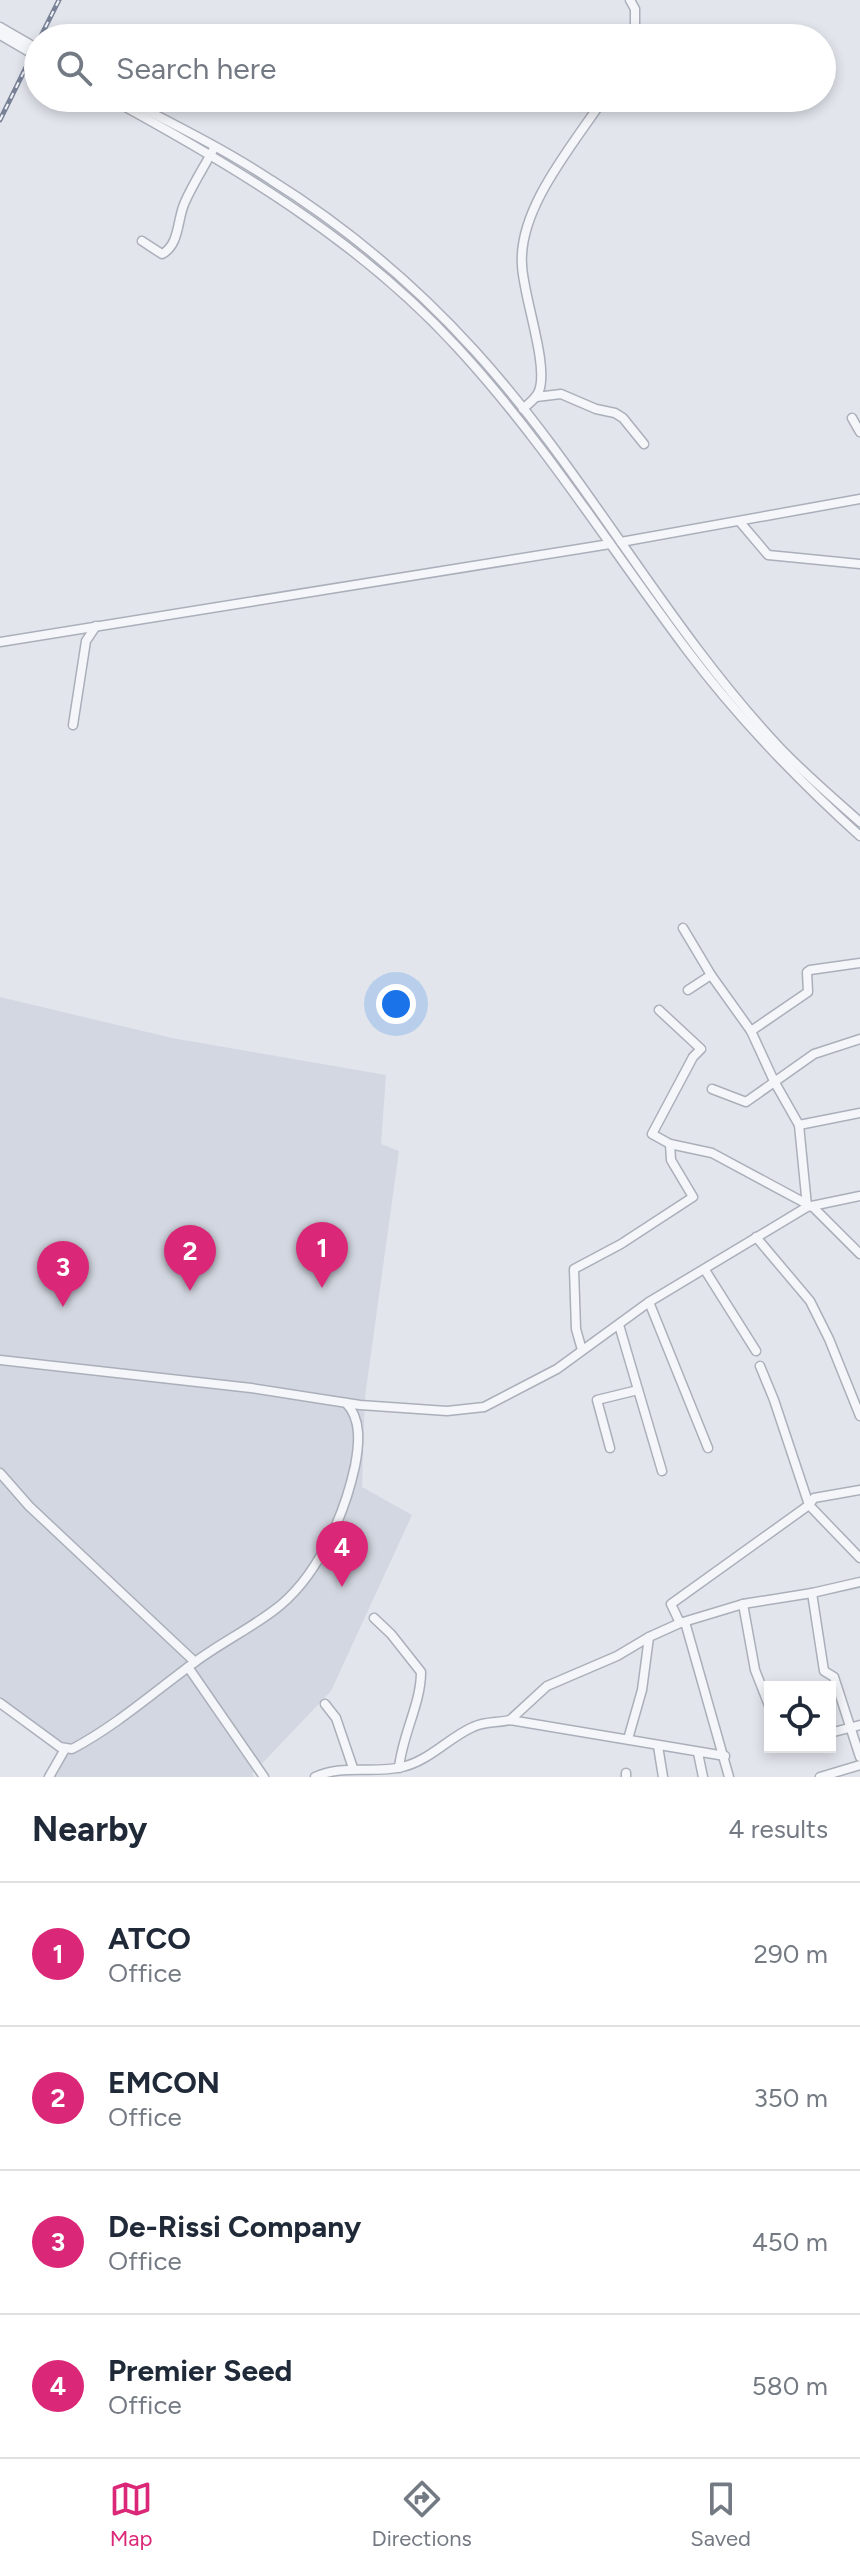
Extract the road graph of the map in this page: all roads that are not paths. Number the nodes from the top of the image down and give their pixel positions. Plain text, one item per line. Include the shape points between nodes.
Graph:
1 (630, 0) edge
2 (635, 24) edge
3 (0, 27) edge
4 (0, 35) edge
5 (24, 41) edge
6 (24, 49) edge
7 (137, 112) edge
8 (147, 112) edge
9 (595, 112) edge
10 (213, 150) junction
11 (142, 241) dead end
12 (536, 397) junction
13 (523, 409) junction
14 (852, 418) dead end
15 (860, 432) edge
16 (545, 439) junction
17 (536, 444) junction
18 (644, 444) dead end
19 (860, 499) edge
20 (740, 522) junction
21 (621, 542) junction
22 (610, 544) junction
23 (860, 564) edge
24 (96, 626) junction
25 (73, 629) junction
26 (86, 641) junction
27 (0, 642) edge
28 (73, 725) dead end
29 (860, 822) edge
30 (860, 836) edge
31 (683, 928) dead end
32 (860, 963) edge
33 (711, 975) junction
34 (688, 990) dead end
35 (659, 1010) dead end
36 (751, 1031) junction
37 (860, 1039) edge
38 (774, 1081) junction
39 (712, 1089) dead end
40 (860, 1113) edge
41 (799, 1125) junction
42 (670, 1144) junction
43 (860, 1196) edge
44 (808, 1205) junction
45 (756, 1237) junction
46 (860, 1254) edge
47 (705, 1270) junction
48 (649, 1302) junction
49 (619, 1325) junction
50 (582, 1350) junction
51 (756, 1351) dead end
52 (0, 1360) edge
53 (760, 1366) dead end
54 (638, 1390) junction
55 (344, 1402) junction
56 (860, 1416) edge
57 (610, 1448) dead end
58 (708, 1448) dead end
59 (662, 1471) dead end
60 (0, 1473) edge
61 (860, 1490) edge
62 (809, 1505) junction
63 (860, 1558) edge
64 (860, 1582) edge
65 (812, 1593) junction
66 (743, 1604) junction
67 (374, 1618) dead end
68 (683, 1622) junction
69 (649, 1637) junction
70 (191, 1664) junction
71 (764, 1693) edge
72 (0, 1703) edge
73 (325, 1704) dead end
74 (510, 1720) junction
75 (855, 1726) edge
76 (628, 1739) junction
77 (658, 1746) junction
78 (65, 1749) junction
79 (698, 1753) junction
80 (725, 1756) junction
81 (860, 1757) edge
82 (860, 1765) edge
83 (353, 1768) junction
84 (399, 1768) junction
85 (49, 1777) edge
86 (264, 1777) edge
87 (315, 1777) edge
88 (663, 1777) edge
89 (703, 1777) edge
90 (729, 1777) edge
91 (820, 1777) edge

1 - 2 street
3 - 5 street
4 - 6 street
7 - 10 street
8 - 10 street
9 - 12 street via 543,191 522,241 541,378
10 - 11 street via 183,206 169,249 162,254
10 - 13 street via 271,179 356,239 440,314
10 - 17 street via 374,269 456,346
12 - 13 street
12 - 18 street via 561,394 615,413
13 - 16 street
14 - 15 street
16 - 17 street
16 - 21 street
17 - 22 street
19 - 20 street
20 - 21 street
20 - 23 street via 768,555
21 - 29 street via 737,698 780,748
22 - 24 street
22 - 30 street via 688,652 774,755
24 - 25 street
24 - 26 street
25 - 26 street
25 - 27 street
26 - 28 street
31 - 33 street
32 - 36 street via 807,972 808,992
33 - 34 street
33 - 36 street
35 - 42 street via 701,1049 652,1134
36 - 38 street
37 - 38 street via 814,1054
38 - 39 street via 746,1102
38 - 41 street
40 - 41 street
41 - 44 street
42 - 44 street via 712,1153
42 - 50 street via 671,1160 693,1197 574,1269
43 - 44 street
44 - 45 street
44 - 46 street
45 - 47 street
45 - 56 street via 810,1301
47 - 48 street
47 - 51 street
48 - 49 street
48 - 58 street
49 - 50 street
49 - 54 street
50 - 55 street via 484,1407 447,1411
52 - 55 street
53 - 62 street
54 - 57 street via 597,1400
54 - 59 street
55 - 70 street via 358,1426 358,1449 350,1490 330,1537 303,1580 275,1610
60 - 70 street
61 - 62 street via 814,1498
62 - 63 street
62 - 68 street via 671,1604
64 - 65 street
65 - 66 street
65 - 75 street via 824,1671 834,1677
66 - 68 street
66 - 71 street
67 - 84 street via 421,1672
68 - 69 street
68 - 80 street
69 - 74 street via 547,1686
69 - 76 street
70 - 78 street via 83,1743
70 - 86 street
72 - 78 street
73 - 83 street via 336,1718
74 - 76 street
74 - 84 street via 476,1726
75 - 81 street
76 - 77 street
77 - 79 street
77 - 88 street
78 - 85 street
79 - 80 street
79 - 89 street
80 - 90 street
82 - 91 street
83 - 84 street
83 - 87 street

